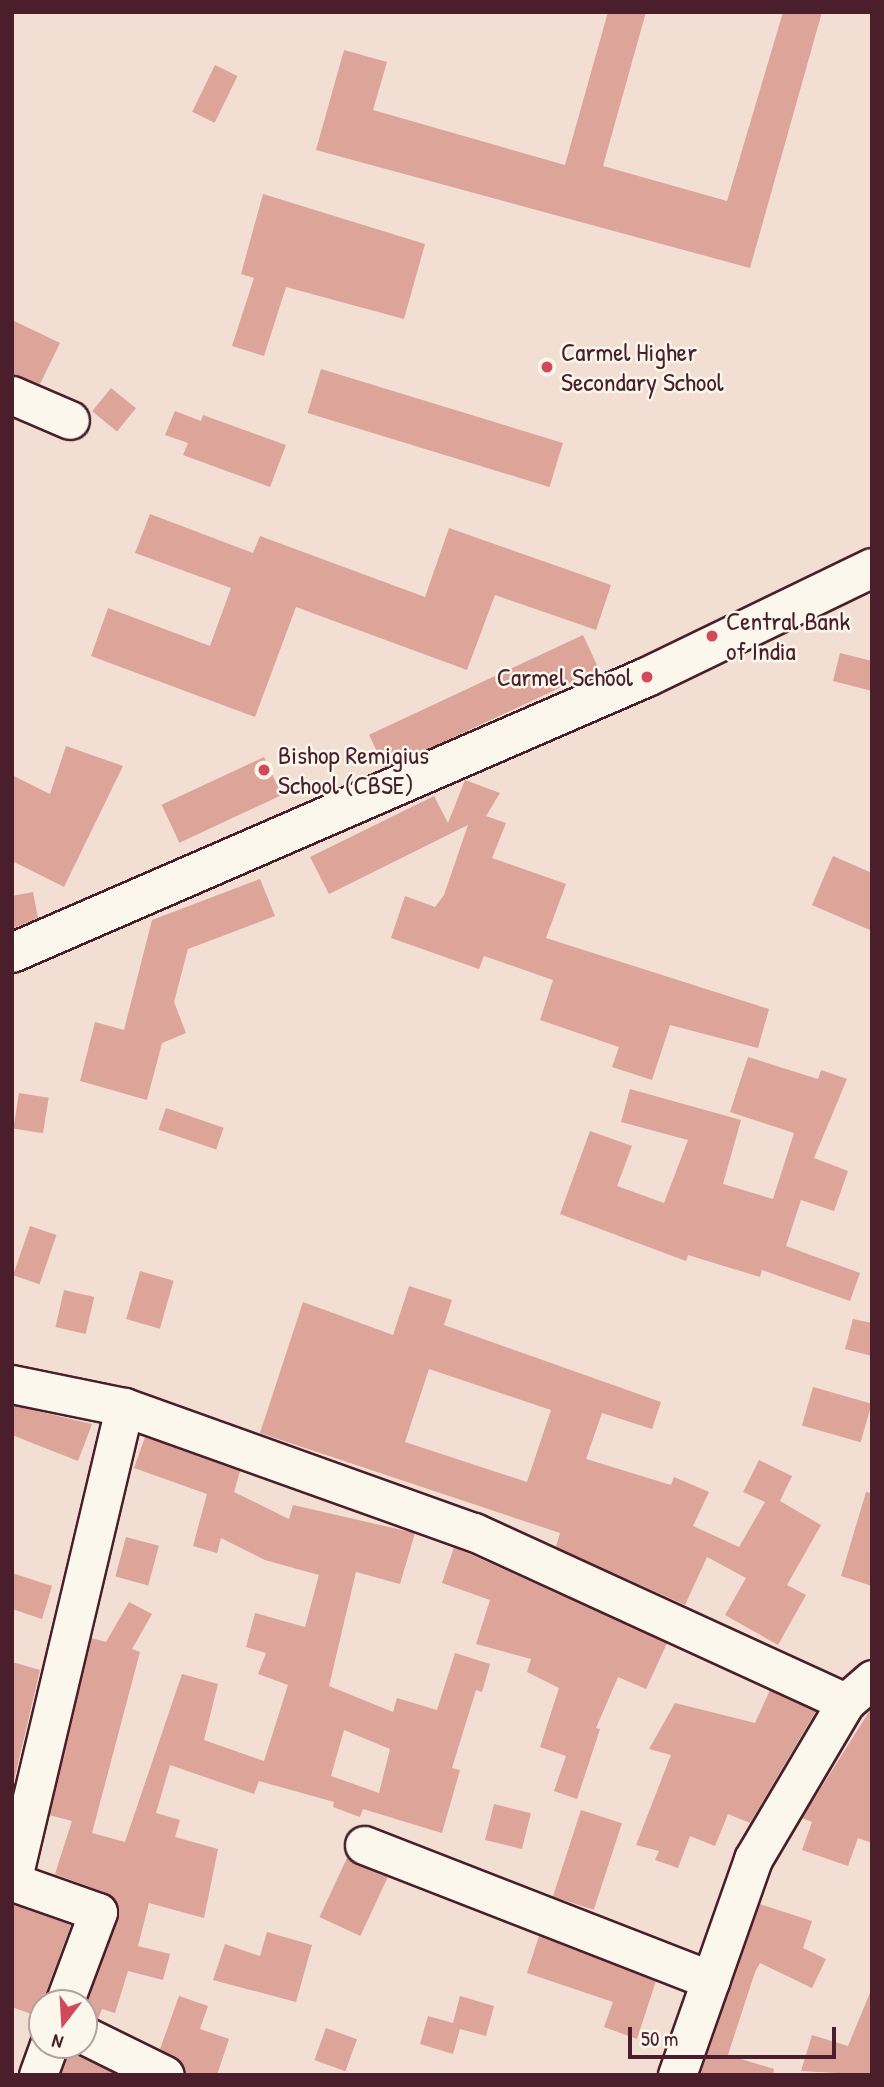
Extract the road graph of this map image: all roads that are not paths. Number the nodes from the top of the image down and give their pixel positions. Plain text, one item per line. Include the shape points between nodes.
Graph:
1 (12, 395) edge
2 (70, 419) dead end
3 (872, 568) edge
4 (12, 953) edge
5 (12, 1384) edge
6 (124, 1407) junction
7 (859, 1690) edge
8 (364, 1845) dead end
9 (13, 1882) edge
10 (710, 1980) junction
11 (69, 1989) edge
12 (98, 2042) edge
13 (165, 2075) edge
14 (677, 2075) edge

1 - 2 street
3 - 4 main road via 647,677
5 - 6 street
6 - 7 street via 474,1532
6 - 9 street
7 - 10 street via 753,1859
8 - 10 street
9 - 11 street via 98,1912
10 - 14 street
12 - 13 street

